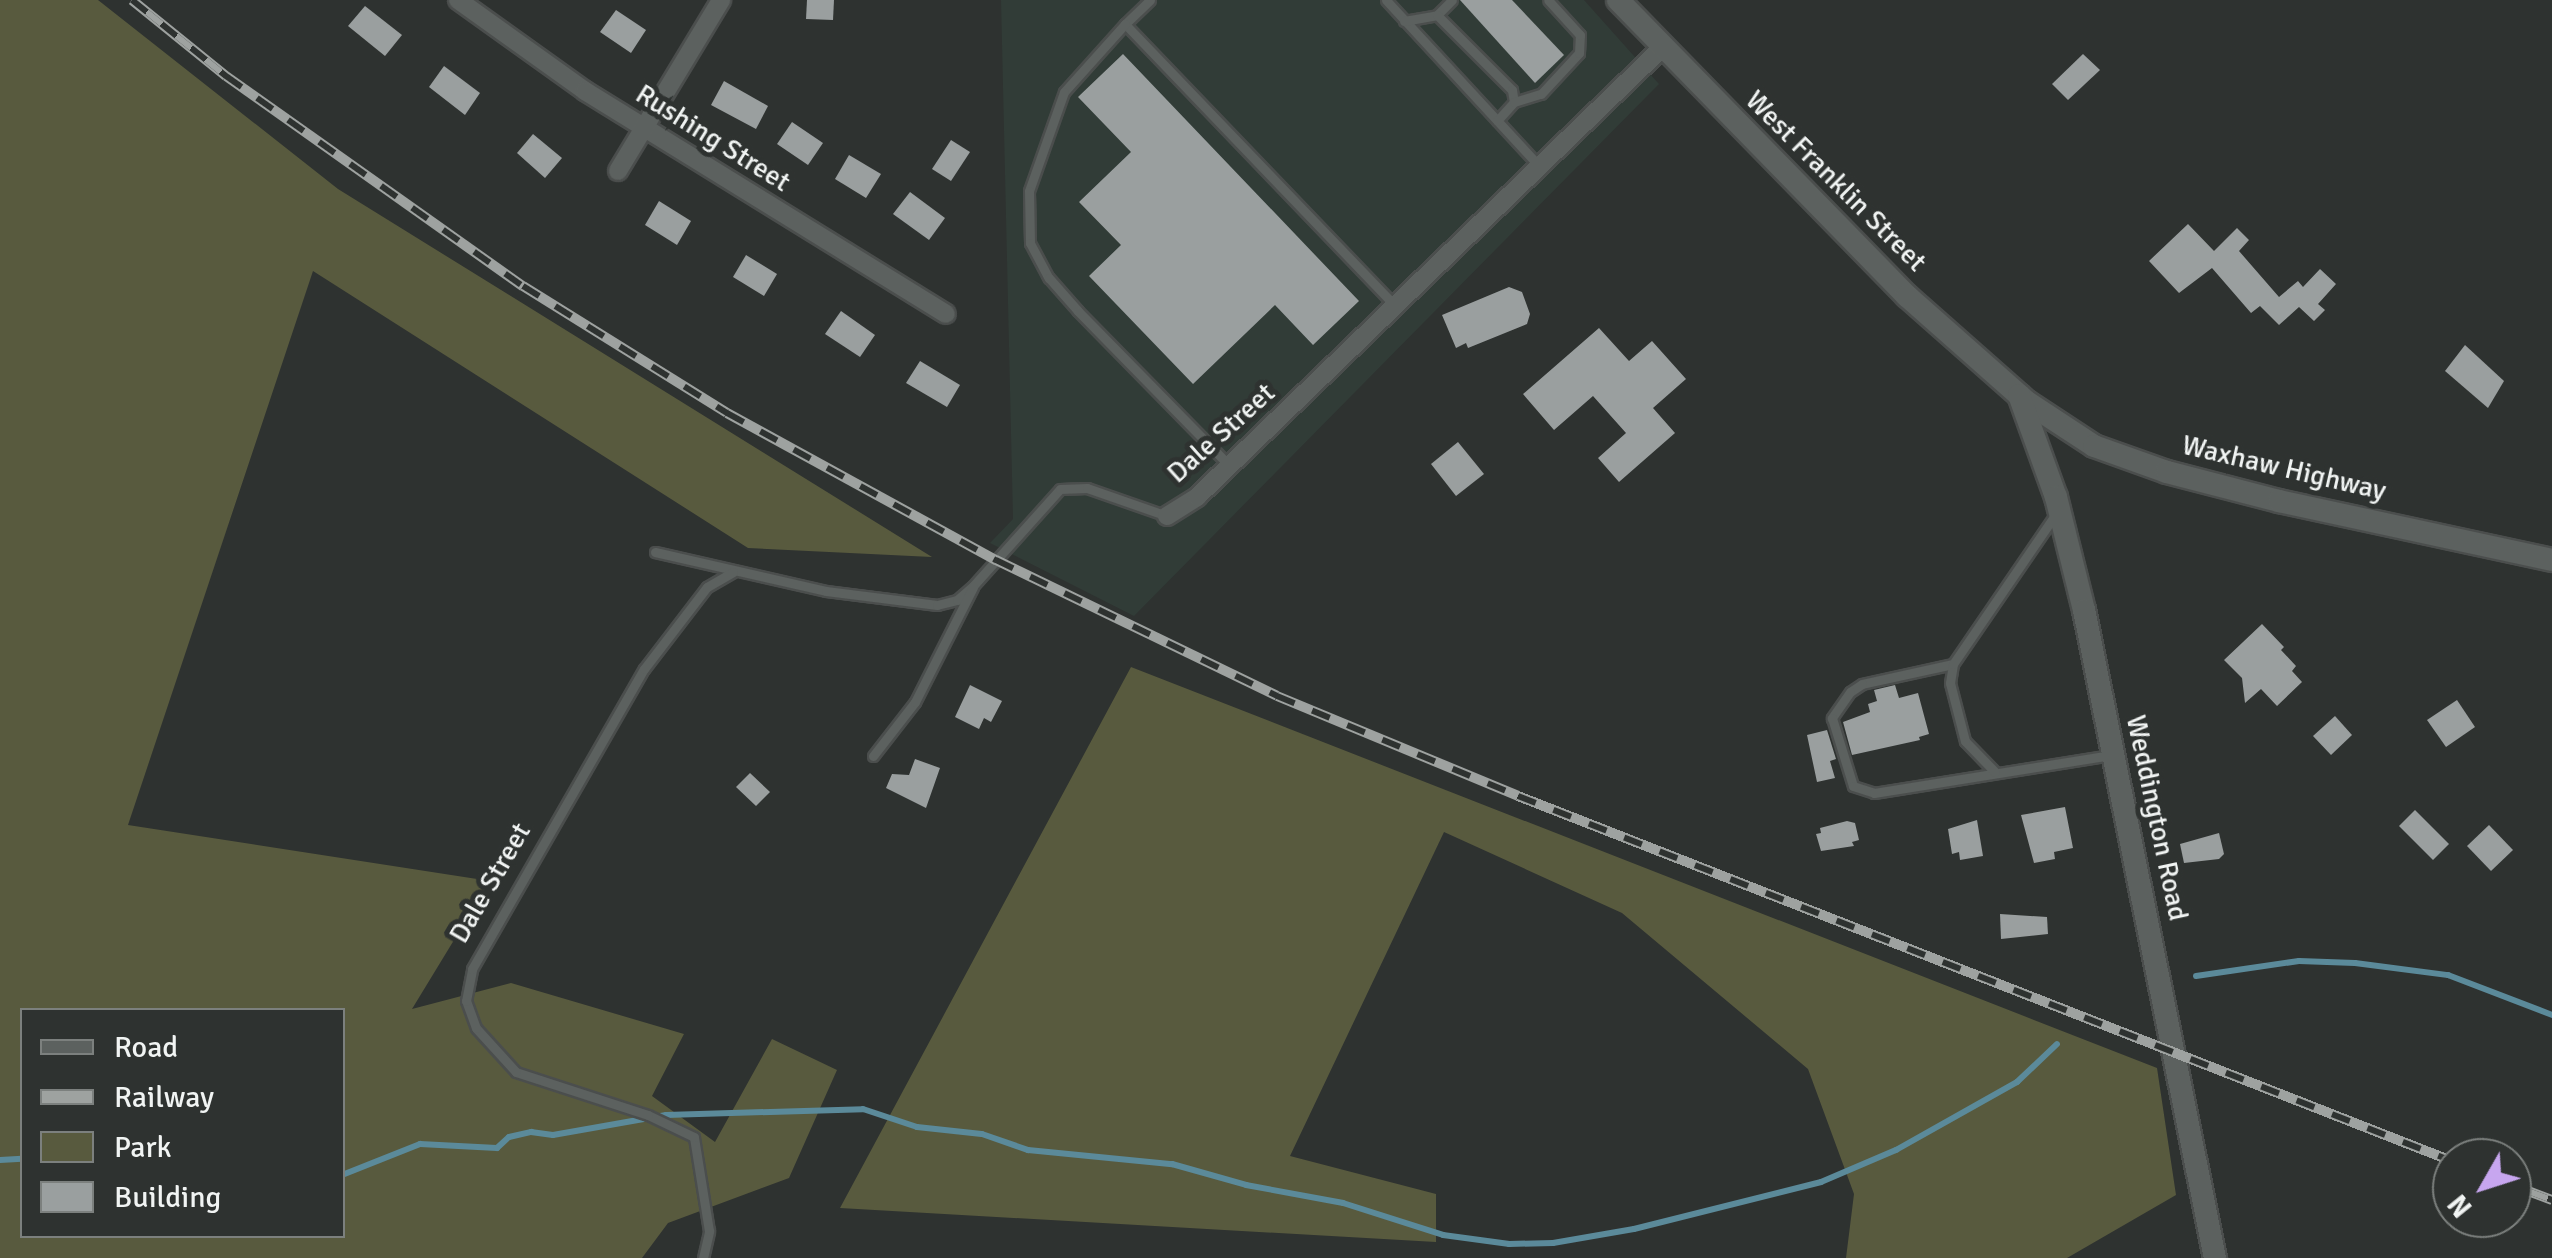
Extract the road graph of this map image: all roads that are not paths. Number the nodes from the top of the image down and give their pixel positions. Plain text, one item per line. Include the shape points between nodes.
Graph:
1 (458, 0) edge
2 (721, 0) edge
3 (1150, 0) edge
4 (1386, 0) edge
5 (1452, 0) edge
6 (1548, 0) edge
7 (1618, 0) edge
8 (1437, 15) junction
9 (1404, 21) junction
10 (1124, 24) junction
11 (1663, 47) junction
12 (1514, 102) junction
13 (1497, 122) junction
14 (644, 128) junction
15 (1541, 168) junction
16 (618, 170) dead end
17 (1396, 306) junction
18 (946, 314) dead end
19 (2019, 395) junction
20 (1230, 466) junction
21 (2058, 511) junction
22 (1167, 516) joint
23 (655, 552) dead end
24 (2552, 560) edge
25 (733, 572) junction
26 (973, 586) junction
27 (1953, 664) junction
28 (2114, 754) junction
29 (873, 756) dead end
30 (1995, 772) junction
31 (702, 1258) edge
32 (2215, 1258) edge

1 - 14 street, Rushing Street
2 - 14 street
3 - 10 lane
4 - 9 lane
5 - 8 lane
6 - 12 lane via 1580,35 1579,54 1541,94
7 - 11 main road, West Franklin Street
8 - 9 lane
8 - 12 lane via 1512,90
9 - 13 lane
10 - 17 lane
10 - 20 lane via 1064,92 1029,192 1030,243 1048,278
11 - 15 street, Dale Street
11 - 19 main road, West Franklin Street via 1907,296
12 - 13 lane
13 - 15 lane
14 - 16 street
14 - 18 street, Rushing Street
15 - 17 street, Dale Street
17 - 20 street, Dale Street
19 - 21 main road, Weddington Road
19 - 24 main road, Waxhaw Highway via 2094,446 2167,472
20 - 22 street, Dale Street
21 - 27 lane
21 - 28 main road, Weddington Road
22 - 26 lane, Dale Street via 1086,488 1060,489
23 - 25 lane, Dale Street
25 - 26 lane, Dale Street via 916,605 956,600
25 - 31 lane, Dale Street via 707,587 644,669 472,969 466,1001 476,1028 516,1072 648,1114 694,1137 710,1231
26 - 29 lane via 915,702
27 - 30 lane via 1950,683 1965,741
27 - 30 lane via 1850,692 1832,718 1852,786 1874,793
28 - 30 lane
28 - 32 main road, Weddington Road

